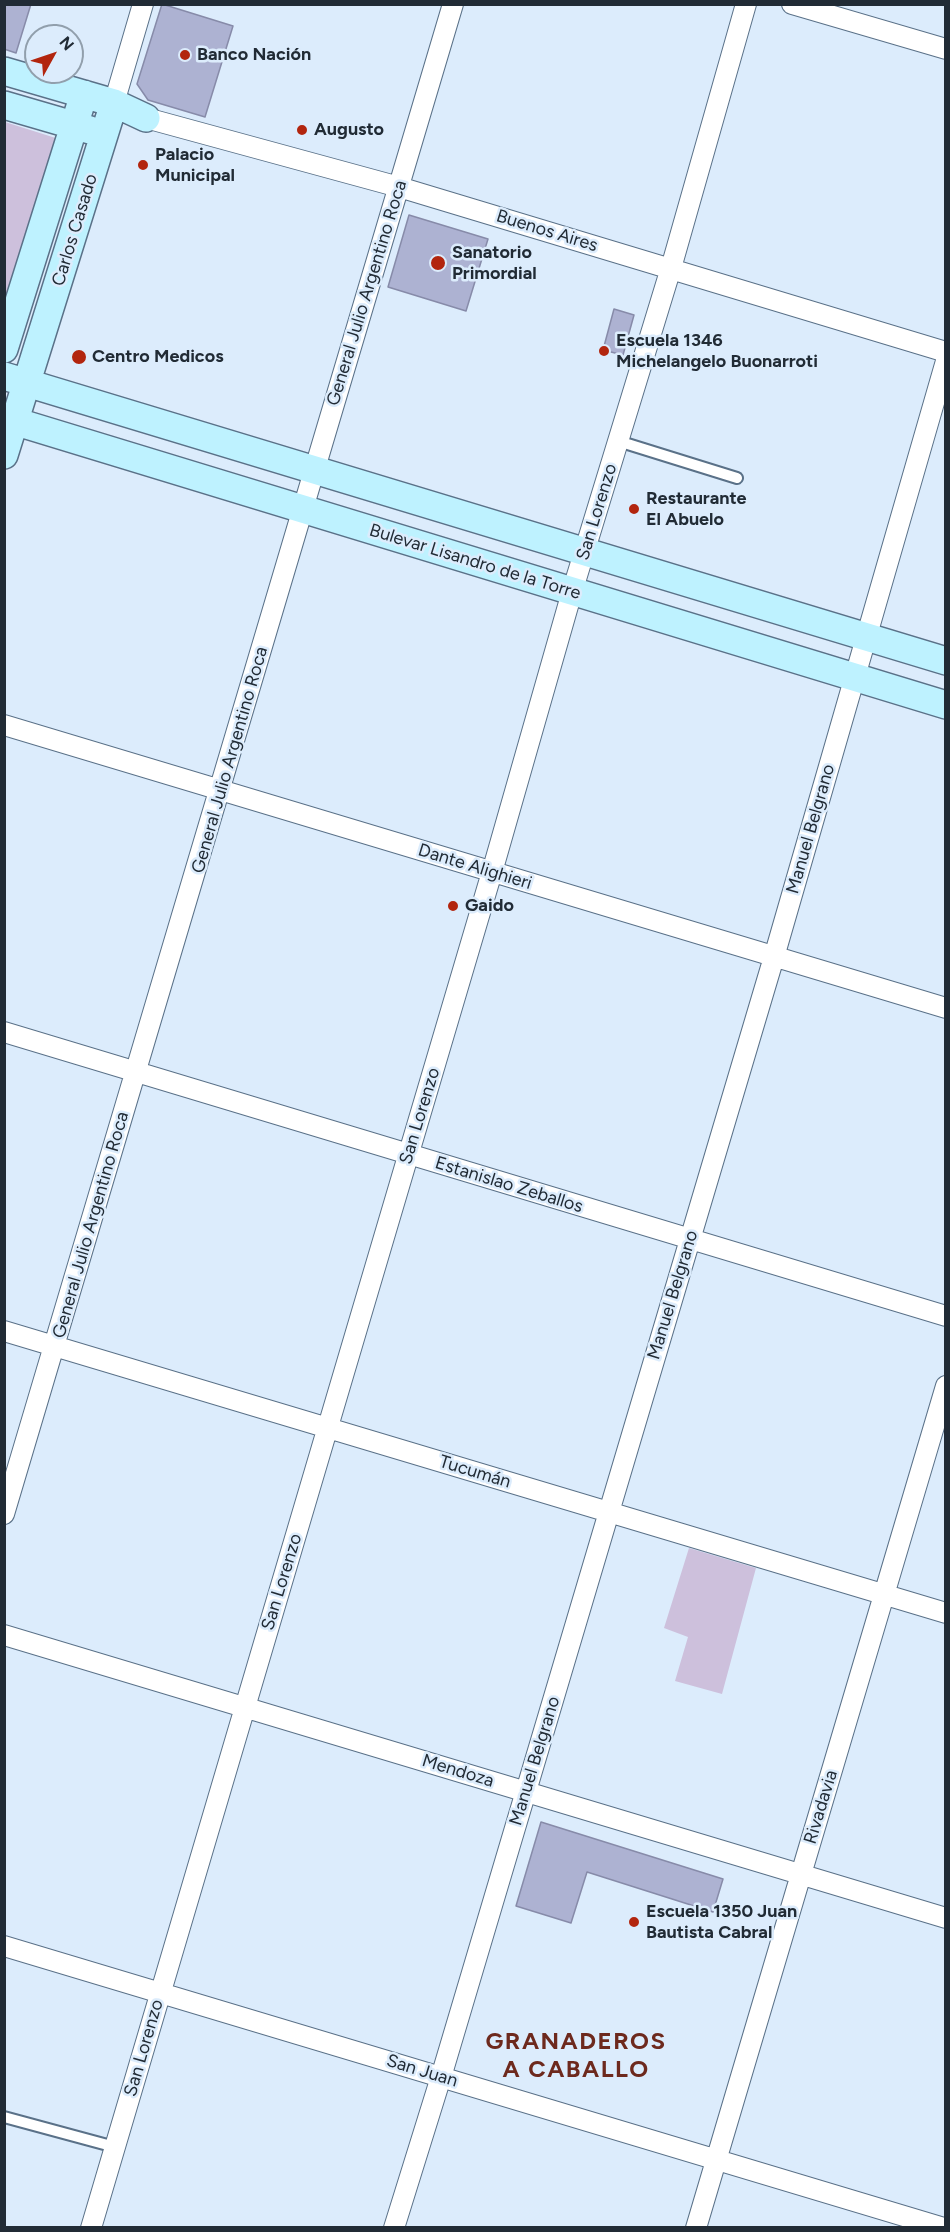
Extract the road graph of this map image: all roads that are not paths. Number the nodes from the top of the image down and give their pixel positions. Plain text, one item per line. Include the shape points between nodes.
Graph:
1 (143, 4) edge
2 (453, 4) edge
3 (746, 4) edge
4 (792, 4) edge
5 (945, 50) edge
6 (4, 71) edge
7 (84, 94) junction
8 (114, 103) junction
9 (4, 105) edge
10 (146, 118) junction
11 (73, 126) junction
12 (106, 131) junction
13 (399, 186) junction
14 (671, 268) junction
15 (4, 349) edge
16 (945, 351) edge
17 (945, 361) edge
18 (16, 379) edge
19 (10, 420) edge
20 (618, 441) junction
21 (4, 455) edge
22 (314, 470) junction
23 (737, 478) dead end
24 (302, 510) junction
25 (584, 552) junction
26 (572, 592) junction
27 (866, 637) junction
28 (945, 661) edge
29 (854, 677) junction
30 (945, 705) edge
31 (4, 725) edge
32 (221, 791) junction
33 (492, 872) junction
34 (774, 957) junction
35 (945, 1008) edge
36 (4, 1032) edge
37 (136, 1073) junction
38 (408, 1155) junction
39 (690, 1239) junction
40 (945, 1316) edge
41 (4, 1331) edge
42 (56, 1347) junction
43 (945, 1386) edge
44 (328, 1429) junction
45 (609, 1512) junction
46 (4, 1514) edge
47 (884, 1595) junction
48 (945, 1613) edge
49 (4, 1635) edge
50 (244, 1707) junction
51 (526, 1792) junction
52 (801, 1875) junction
53 (945, 1918) edge
54 (4, 1946) edge
55 (160, 1992) junction
56 (441, 2077) junction
57 (4, 2117) edge
58 (115, 2147) junction
59 (717, 2159) junction
60 (91, 2228) edge
61 (394, 2228) edge
62 (696, 2228) edge
63 (944, 2228) edge

1 - 8 street, Carlos Casado
2 - 13 street, General Julio Argentino Roca
3 - 14 street, San Lorenzo
4 - 5 street
6 - 7 main road, Buenos Aires
7 - 8 main road, Buenos Aires
7 - 11 main road, Carlos Casado
8 - 10 main road, Buenos Aires
8 - 12 main road, Carlos Casado
9 - 11 main road
10 - 12 main road
10 - 13 street, Buenos Aires
11 - 12 main road
11 - 15 main road, Carlos Casado
12 - 18 main road, Carlos Casado
13 - 14 street, Buenos Aires
13 - 22 street, General Julio Argentino Roca
14 - 16 street, Buenos Aires
14 - 20 street, San Lorenzo
17 - 27 street, Manuel Belgrano
18 - 19 main road, Carlos Casado
18 - 22 main road
19 - 21 main road, Carlos Casado
19 - 24 main road, Bulevar Lisandro de la Torre
20 - 23 lane
20 - 25 street, San Lorenzo
22 - 24 street, General Julio Argentino Roca
22 - 25 main road
24 - 26 main road, Bulevar Lisandro de la Torre
24 - 32 street, General Julio Argentino Roca
25 - 26 street, San Lorenzo
25 - 27 main road
26 - 29 main road, Bulevar Lisandro de la Torre
26 - 33 street, San Lorenzo
27 - 28 main road
27 - 29 street, Manuel Belgrano
29 - 30 main road, Bulevar Lisandro de la Torre
29 - 34 street, Manuel Belgrano
31 - 32 street, Dante Alighieri
32 - 33 street, Dante Alighieri
32 - 37 street, General Julio Argentino Roca
33 - 34 street, Dante Alighieri
33 - 38 street, San Lorenzo
34 - 35 street, Dante Alighieri
34 - 39 street, Manuel Belgrano
36 - 37 street, Estanislao Zeballos
37 - 38 street, Estanislao Zeballos
37 - 42 street, General Julio Argentino Roca
38 - 39 street, Estanislao Zeballos
38 - 44 street, San Lorenzo
39 - 40 street, Estanislao Zeballos
39 - 45 street, Manuel Belgrano
41 - 42 street, Tucumán
42 - 44 street, Tucumán
42 - 46 street, General Julio Argentino Roca
43 - 47 street, Rivadavia
44 - 45 street, Tucumán
44 - 50 street, San Lorenzo
45 - 47 street, Tucumán
45 - 51 street, Manuel Belgrano
47 - 48 street, Tucumán
47 - 52 street, Rivadavia
49 - 50 street, Mendoza
50 - 51 street, Mendoza
50 - 55 street, San Lorenzo
51 - 52 street, Mendoza
51 - 56 street, Manuel Belgrano
52 - 53 street, Mendoza
52 - 59 street, Rivadavia
54 - 55 street, San Juan
55 - 56 street, San Juan
55 - 58 street, San Lorenzo
56 - 59 street, San Juan
56 - 61 street, Manuel Belgrano
57 - 58 lane
58 - 60 street, San Lorenzo
59 - 62 street, Rivadavia
59 - 63 street, San Juan

